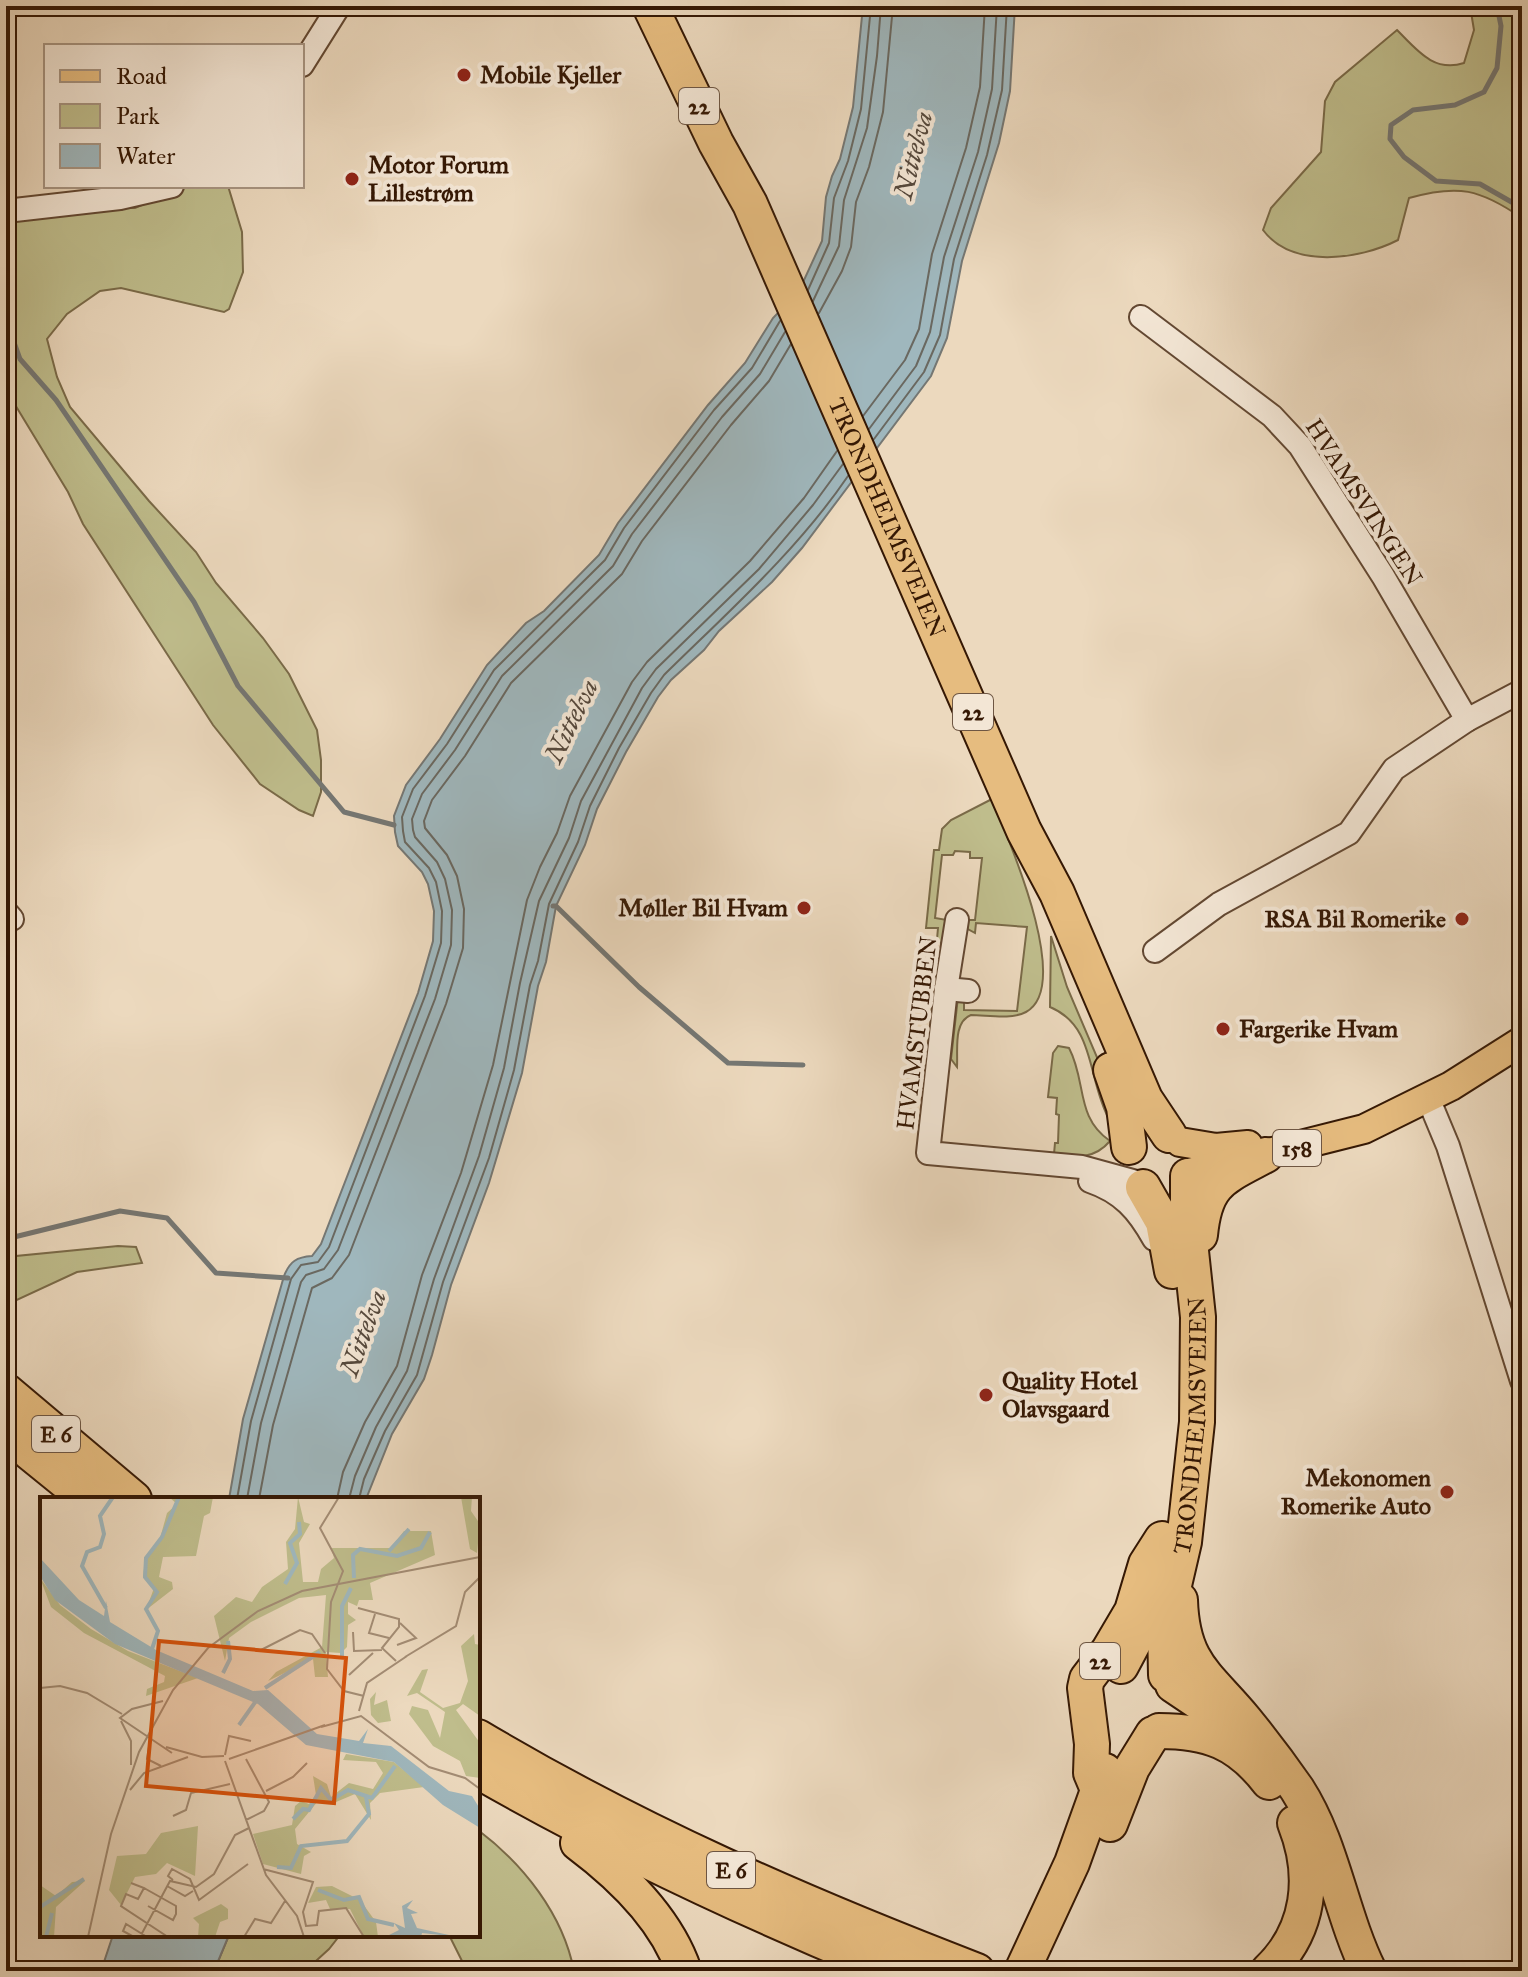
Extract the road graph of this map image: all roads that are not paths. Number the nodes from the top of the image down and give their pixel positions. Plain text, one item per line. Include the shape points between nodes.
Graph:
1 (339, 6) edge
2 (650, 6) edge
3 (671, 6) edge
4 (304, 62) edge
5 (163, 188) edge
6 (750, 204) junction
7 (6, 211) edge
8 (1141, 317) dead end
9 (1522, 691) edge
10 (1467, 720) junction
11 (1024, 831) junction
12 (962, 934) dead end
13 (1155, 951) dead end
14 (1522, 1041) edge
15 (1428, 1098) junction
16 (1401, 1111) junction
17 (1266, 1155) junction
18 (1181, 1156) junction
19 (1071, 1167) junction
20 (1133, 1167) junction
21 (1184, 1282) junction
22 (1522, 1381) edge
23 (6, 1391) edge
24 (6, 1429) edge
25 (97, 1488) edge
26 (127, 1497) edge
27 (1171, 1553) junction
28 (1121, 1666) junction
29 (1169, 1680) junction
30 (1107, 1719) junction
31 (1156, 1732) junction
32 (480, 1738) edge
33 (1274, 1760) junction
34 (490, 1778) edge
35 (1099, 1792) junction
36 (1063, 1912) junction
37 (869, 1930) junction
38 (684, 1971) edge
39 (893, 1971) edge
40 (977, 1971) edge
41 (1021, 1971) edge
42 (1047, 1971) edge
43 (1268, 1971) edge
44 (1369, 1971) edge

1 - 4 street
2 - 6 highway, TRONDHEIMSVEIEN / 22
3 - 6 highway, TRONDHEIMSVEIEN / 22 via 730,137
5 - 7 street
6 - 11 highway, TRONDHEIMSVEIEN / 22
8 - 10 street, HVAMSVINGEN via 1272,416 1300,446
9 - 10 street
10 - 13 street via 1394,769 1349,833 1219,904
11 - 18 highway, TRONDHEIMSVEIEN / 22 via 1057,893 1145,1099
11 - 20 highway, TRONDHEIMSVEIEN / 22 via 1062,954 1122,1097
12 - 19 street, HVAMSTUBBEN via 928,1153
14 - 15 main road, 158
15 - 16 main road, 158
15 - 22 street
16 - 17 main road, 158 via 1364,1129
16 - 18 main road, 158
17 - 18 main road, 158
17 - 21 highway, 22 via 1222,1180 1208,1196
18 - 20 highway via 1144,1136
18 - 20 highway via 1168,1188
18 - 21 highway, TRONDHEIMSVEIEN / 22 via 1188,1223
19 - 20 street
19 - 21 street via 1130,1203
20 - 21 highway, TRONDHEIMSVEIEN / 22 via 1163,1222
21 - 27 highway, TRONDHEIMSVEIEN / 22 via 1199,1345 1197,1422
23 - 25 highway, E 6
24 - 25 highway, E 6 via 29,1452
25 - 26 highway, E 6
27 - 28 highway, TRONDHEIMSVEIEN / 22
27 - 29 highway, TRONDHEIMSVEIEN / 22 via 1165,1624
27 - 33 highway via 1191,1655
27 - 35 highway, 22 via 1146,1564 1132,1611 1087,1679 1091,1773
28 - 29 highway, 22 via 1140,1662 1159,1668
28 - 30 highway, 22 via 1103,1690
29 - 31 highway, 22 via 1174,1711
29 - 33 highway
30 - 31 highway via 1127,1735
30 - 35 highway, 22
31 - 36 highway, 22 via 1132,1768
31 - 43 highway via 1199,1733 1238,1750 1265,1776 1294,1820 1307,1866 1306,1900 1296,1933
32 - 37 highway, E 6 via 648,1830
33 - 44 highway via 1313,1818
34 - 38 highway via 599,1859 632,1891 674,1945
34 - 39 highway, E 6 via 720,1898
35 - 36 highway, 22
36 - 41 highway, 22
36 - 42 highway, 22
37 - 40 highway, E 6
37 - 41 highway

